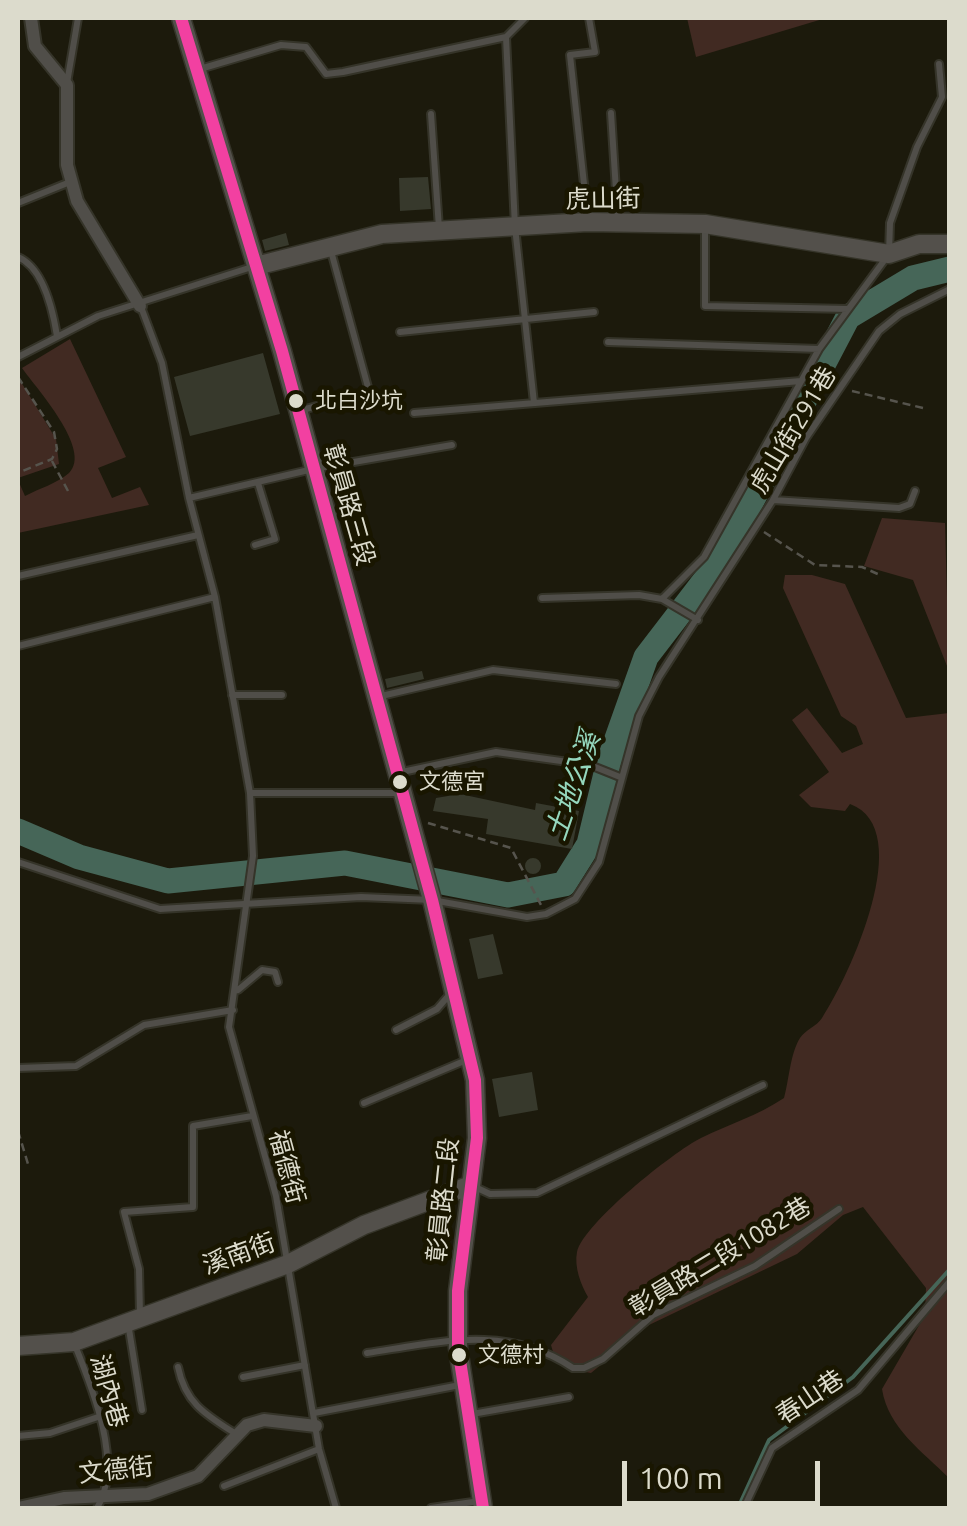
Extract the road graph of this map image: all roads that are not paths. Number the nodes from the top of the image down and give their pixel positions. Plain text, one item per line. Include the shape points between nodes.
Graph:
1 (31, 18) edge
2 (78, 18) edge
3 (181, 18) edge
4 (525, 18) edge
5 (589, 18) edge
6 (506, 37) junction
7 (939, 64) dead end
8 (197, 70) junction
9 (67, 84) junction
10 (611, 113) dead end
11 (431, 114) dead end
12 (70, 182) junction
13 (18, 203) edge
14 (588, 222) junction
15 (618, 223) junction
16 (706, 224) junction
17 (515, 227) junction
18 (439, 229) junction
19 (950, 244) edge
20 (330, 246) junction
21 (888, 254) junction
22 (18, 257) edge
23 (256, 266) junction
24 (950, 289) edge
25 (140, 306) junction
26 (849, 309) junction
27 (594, 312) dead end
28 (525, 318) junction
29 (400, 332) dead end
30 (57, 336) junction
31 (608, 342) dead end
32 (819, 349) junction
33 (18, 357) edge
34 (802, 381) junction
35 (534, 403) junction
36 (298, 411) junction
37 (414, 413) dead end
38 (452, 445) dead end
39 (313, 469) junction
40 (258, 483) junction
41 (915, 491) dead end
42 (188, 498) junction
43 (773, 500) junction
44 (198, 535) junction
45 (256, 545) dead end
46 (18, 576) edge
47 (215, 597) junction
48 (542, 598) dead end
49 (666, 601) junction
50 (695, 618) junction
51 (18, 646) edge
52 (616, 684) dead end
53 (282, 694) dead end
54 (232, 695) junction
55 (376, 698) junction
56 (396, 773) junction
57 (617, 775) junction
58 (250, 793) junction
59 (402, 793) junction
60 (18, 862) edge
61 (430, 894) junction
62 (246, 905) junction
63 (278, 982) dead end
64 (237, 990) junction
65 (454, 990) junction
66 (232, 1010) junction
67 (396, 1030) dead end
68 (470, 1059) junction
69 (18, 1068) edge
70 (763, 1085) dead end
71 (364, 1102) dead end
72 (252, 1116) junction
73 (471, 1185) junction
74 (839, 1209) dead end
75 (288, 1264) junction
76 (950, 1281) edge
77 (134, 1318) junction
78 (458, 1340) junction
79 (74, 1342) junction
80 (18, 1346) edge
81 (368, 1353) dead end
82 (305, 1365) junction
83 (178, 1367) dead end
84 (243, 1376) dead end
85 (464, 1384) junction
86 (569, 1397) dead end
87 (142, 1410) dead end
88 (468, 1415) junction
89 (98, 1418) junction
90 (315, 1420) junction
91 (236, 1434) junction
92 (18, 1436) edge
93 (319, 1448) junction
94 (224, 1486) dead end
95 (100, 1504) edge
96 (482, 1505) edge
97 (18, 1508) edge
98 (336, 1508) edge
99 (431, 1508) edge
100 (744, 1508) edge

1 - 9 street via 35,46
2 - 9 lane
3 - 8 main road, 彰員路三段
4 - 6 lane
5 - 14 lane via 595,52 570,55
6 - 8 lane via 326,74 306,47 282,45
6 - 17 lane
7 - 21 lane via 942,97 890,223
8 - 23 main road, 彰員路三段
9 - 12 street
10 - 15 lane
11 - 18 lane
12 - 13 lane
12 - 25 street
14 - 15 main road, 虎山街
14 - 17 main road, 虎山街
15 - 16 main road, 虎山街
16 - 21 main road, 虎山街
16 - 26 lane via 705,306
17 - 18 main road, 虎山街
17 - 28 lane
18 - 20 main road, 虎山街
19 - 21 main road, 虎山街
20 - 23 main road, 虎山街
20 - 36 lane via 369,391
21 - 26 lane
22 - 30 lane via 28,261 52,305
23 - 25 lane
23 - 36 main road, 彰員路三段
24 - 43 lane, 虎山街291巷 via 880,331
25 - 30 lane
25 - 42 lane, 福德街 via 162,363
26 - 32 lane
27 - 28 lane
28 - 29 lane
28 - 35 lane
30 - 33 lane
31 - 32 lane
32 - 34 lane
34 - 35 lane
34 - 49 lane via 704,557
35 - 37 lane
36 - 39 main road, 彰員路三段
38 - 39 lane
39 - 40 lane
39 - 55 main road, 彰員路三段
40 - 42 lane
40 - 45 lane via 275,539
41 - 43 lane via 910,504 899,508
42 - 44 lane, 福德街
43 - 50 lane, 虎山街291巷
44 - 46 lane
44 - 47 lane, 福德街
47 - 51 lane
47 - 54 lane, 福德街
48 - 49 lane via 639,595
49 - 50 lane
50 - 57 lane, 虎山街291巷 via 638,716
52 - 55 lane via 493,670
53 - 54 lane
54 - 58 lane, 福德街
55 - 56 main road, 彰員路三段
56 - 57 lane via 496,752
56 - 59 main road, 彰員路三段
57 - 61 lane, 虎山街291巷 via 599,862 575,899 527,918
58 - 59 lane
58 - 62 lane, 福德街 via 253,856
59 - 61 main road, 彰員路三段
60 - 62 lane, 虎山街291巷 via 160,908
61 - 62 lane, 虎山街291巷
61 - 65 main road, 彰員路二段
62 - 64 lane, 福德街
63 - 64 lane via 275,972 262,970
64 - 66 lane, 福德街
65 - 67 lane via 437,1009
65 - 68 main road, 彰員路二段
66 - 69 lane via 144,1025 76,1066
66 - 72 lane, 福德街 via 229,1027
68 - 71 lane
68 - 73 main road, 彰員路二段 via 476,1138
70 - 73 lane via 537,1193 490,1194
72 - 75 lane, 福德街
72 - 77 lane via 193,1126 193,1207 124,1212 139,1270
73 - 75 main road, 溪南街 via 364,1224
73 - 78 main road, 彰員路二段
74 - 78 lane, 彰員路二段1082巷 via 755,1266 654,1315 584,1368 510,1340
75 - 77 main road, 溪南街
75 - 82 lane, 福德街
76 - 100 lane, 春山巷 via 858,1390 772,1448
77 - 79 main road, 溪南街
77 - 87 lane
78 - 81 lane
78 - 85 main road, 彰員路二段
79 - 80 main road, 溪南街
79 - 89 lane, 湖內巷
82 - 84 lane
82 - 90 lane, 福德街
83 - 91 lane via 183,1390 199,1411
85 - 88 main road, 彰員路二段
85 - 90 lane
86 - 88 lane
88 - 96 main road, 彰員路二段
89 - 92 lane
89 - 95 lane, 湖內巷 via 106,1461
90 - 91 street via 264,1420
90 - 93 lane, 福德街
91 - 95 street, 文德街 via 198,1476
93 - 94 lane
93 - 98 lane, 福德街
95 - 97 street, 文德街 via 64,1498
96 - 99 lane

